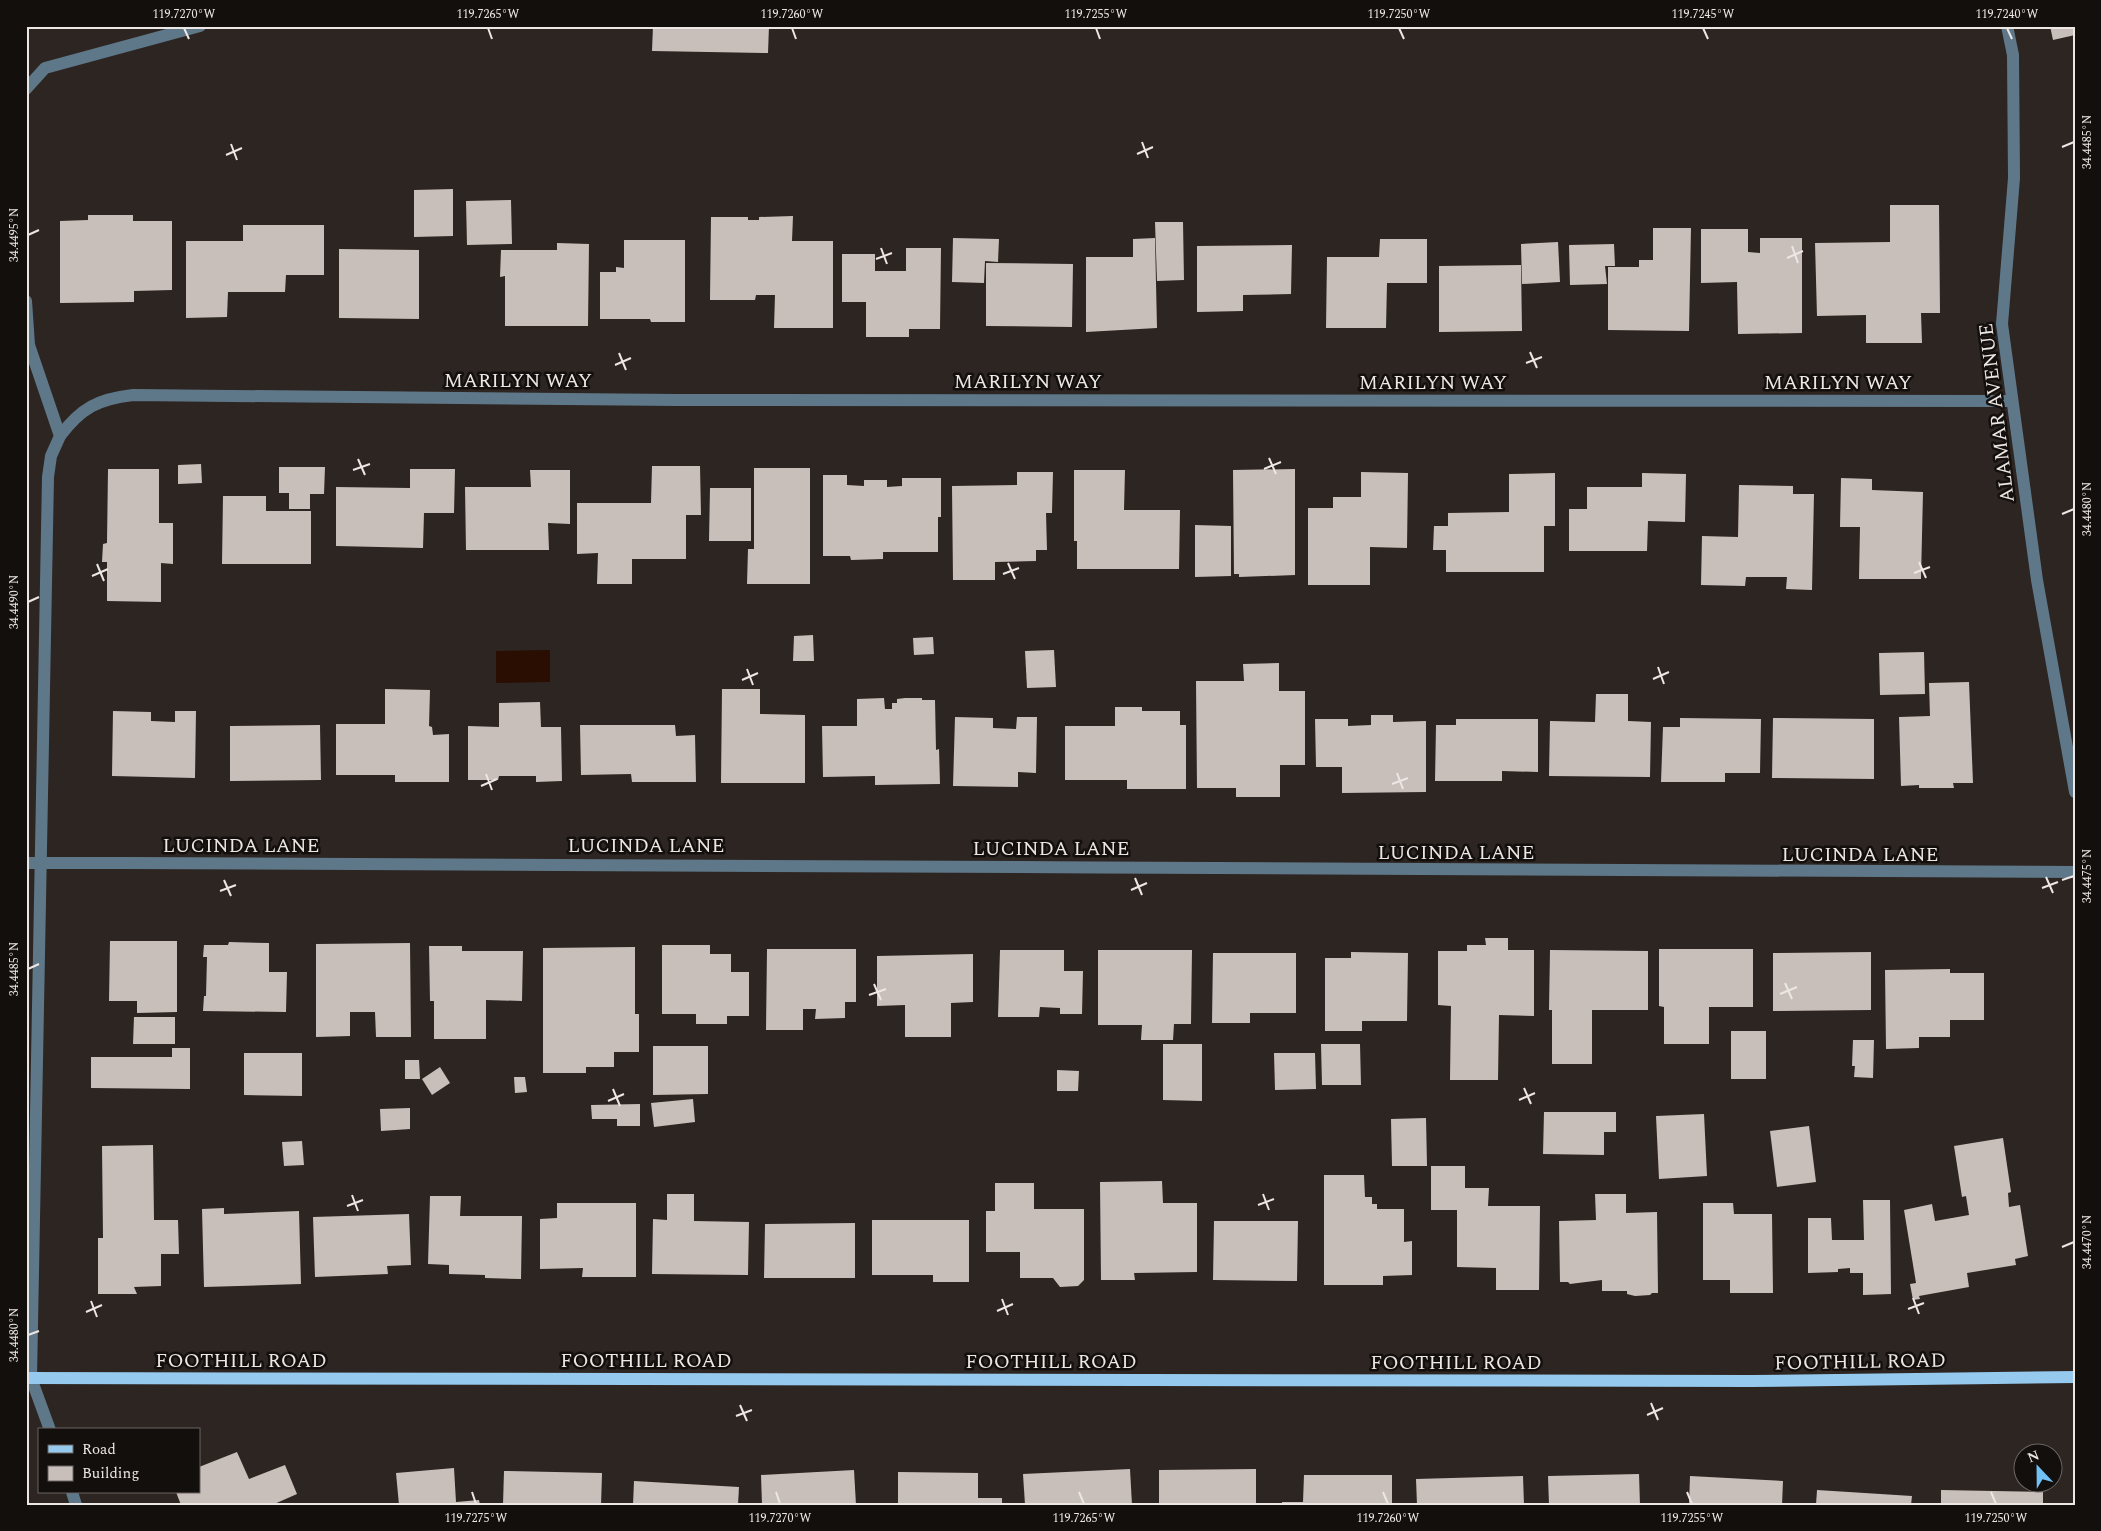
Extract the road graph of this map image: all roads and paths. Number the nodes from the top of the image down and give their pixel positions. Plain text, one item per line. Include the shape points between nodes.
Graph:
1 (200, 26) edge
2 (2007, 26) edge
3 (26, 88) edge
4 (26, 301) edge
5 (2011, 401) junction
6 (60, 436) junction
7 (2075, 792) edge
8 (26, 863) edge
9 (40, 863) junction
10 (2075, 872) edge
11 (2075, 1377) edge
12 (29, 1378) edge
13 (49, 1428) edge

1 - 3 street via 44,68
2 - 5 street, ALAMAR AVENUE via 2013,55 2014,178 2002,324
4 - 6 street via 29,345
5 - 6 street, MARILYN WAY via 676,400 132,395 110,398 90,406 73,418
5 - 7 street, ALAMAR AVENUE via 2037,580
6 - 9 street, MARILYN WAY via 51,456 48,477
8 - 9 street, LUCINDA LANE
9 - 10 street, LUCINDA LANE
9 - 12 street, MARILYN WAY
11 - 12 main road, FOOTHILL ROAD via 1750,1381
12 - 13 street

